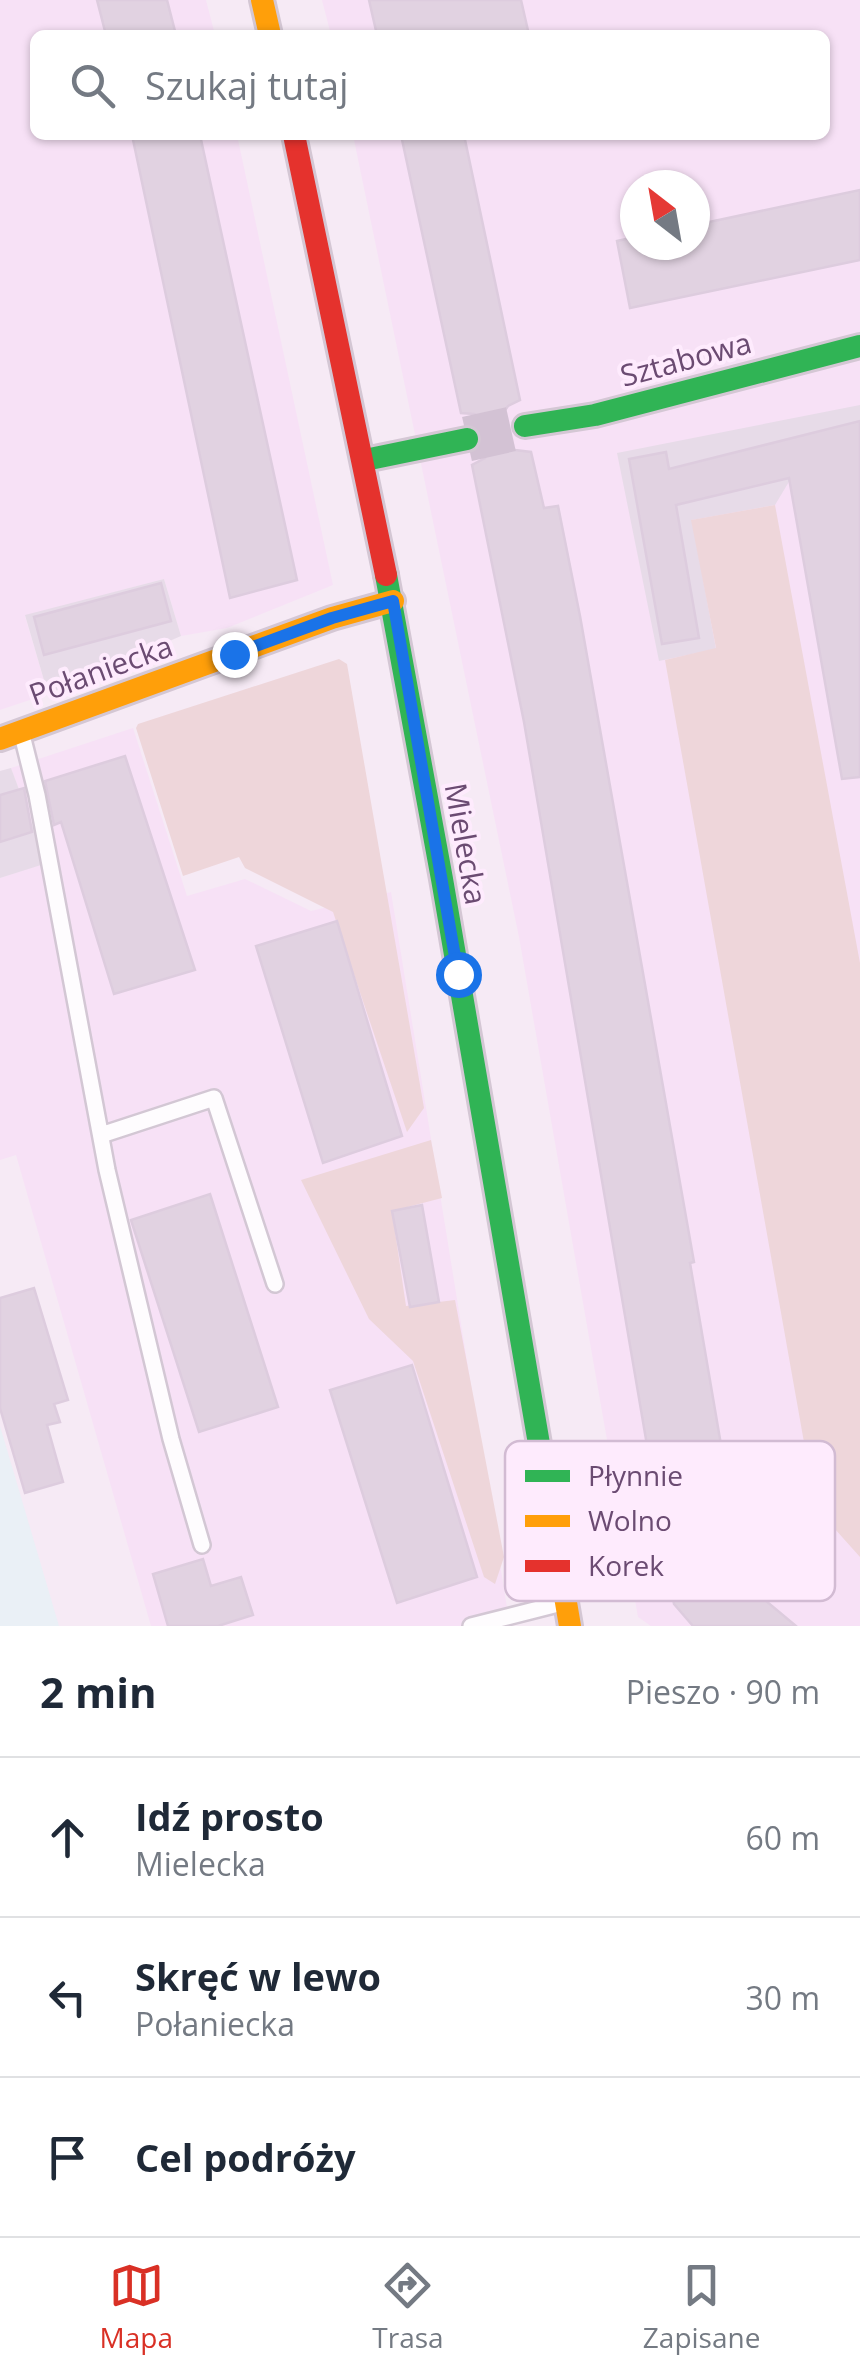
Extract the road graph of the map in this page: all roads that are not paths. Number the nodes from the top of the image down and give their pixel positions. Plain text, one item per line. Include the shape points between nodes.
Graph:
1 (262, 0) edge
2 (269, 30) edge
3 (295, 140) edge
4 (860, 346) edge
5 (526, 426) tunnel mouth
6 (467, 438) tunnel mouth
7 (365, 460) junction
8 (393, 601) junction
9 (11, 736) edge
10 (101, 1135) junction
11 (275, 1284) dead end
12 (538, 1441) edge
13 (202, 1546) dead end
14 (566, 1602) joint
15 (471, 1626) edge
16 (570, 1626) edge

1 - 2 street
3 - 7 street, Mielecka
4 - 5 street, Sztabowa via 595,415
6 - 7 street
7 - 8 street, Mielecka
8 - 9 street, Połaniecka
8 - 12 street, Mielecka
9 - 10 lane via 37,795
10 - 11 lane via 214,1098
10 - 13 lane
14 - 15 lane
14 - 16 street, Mielecka

